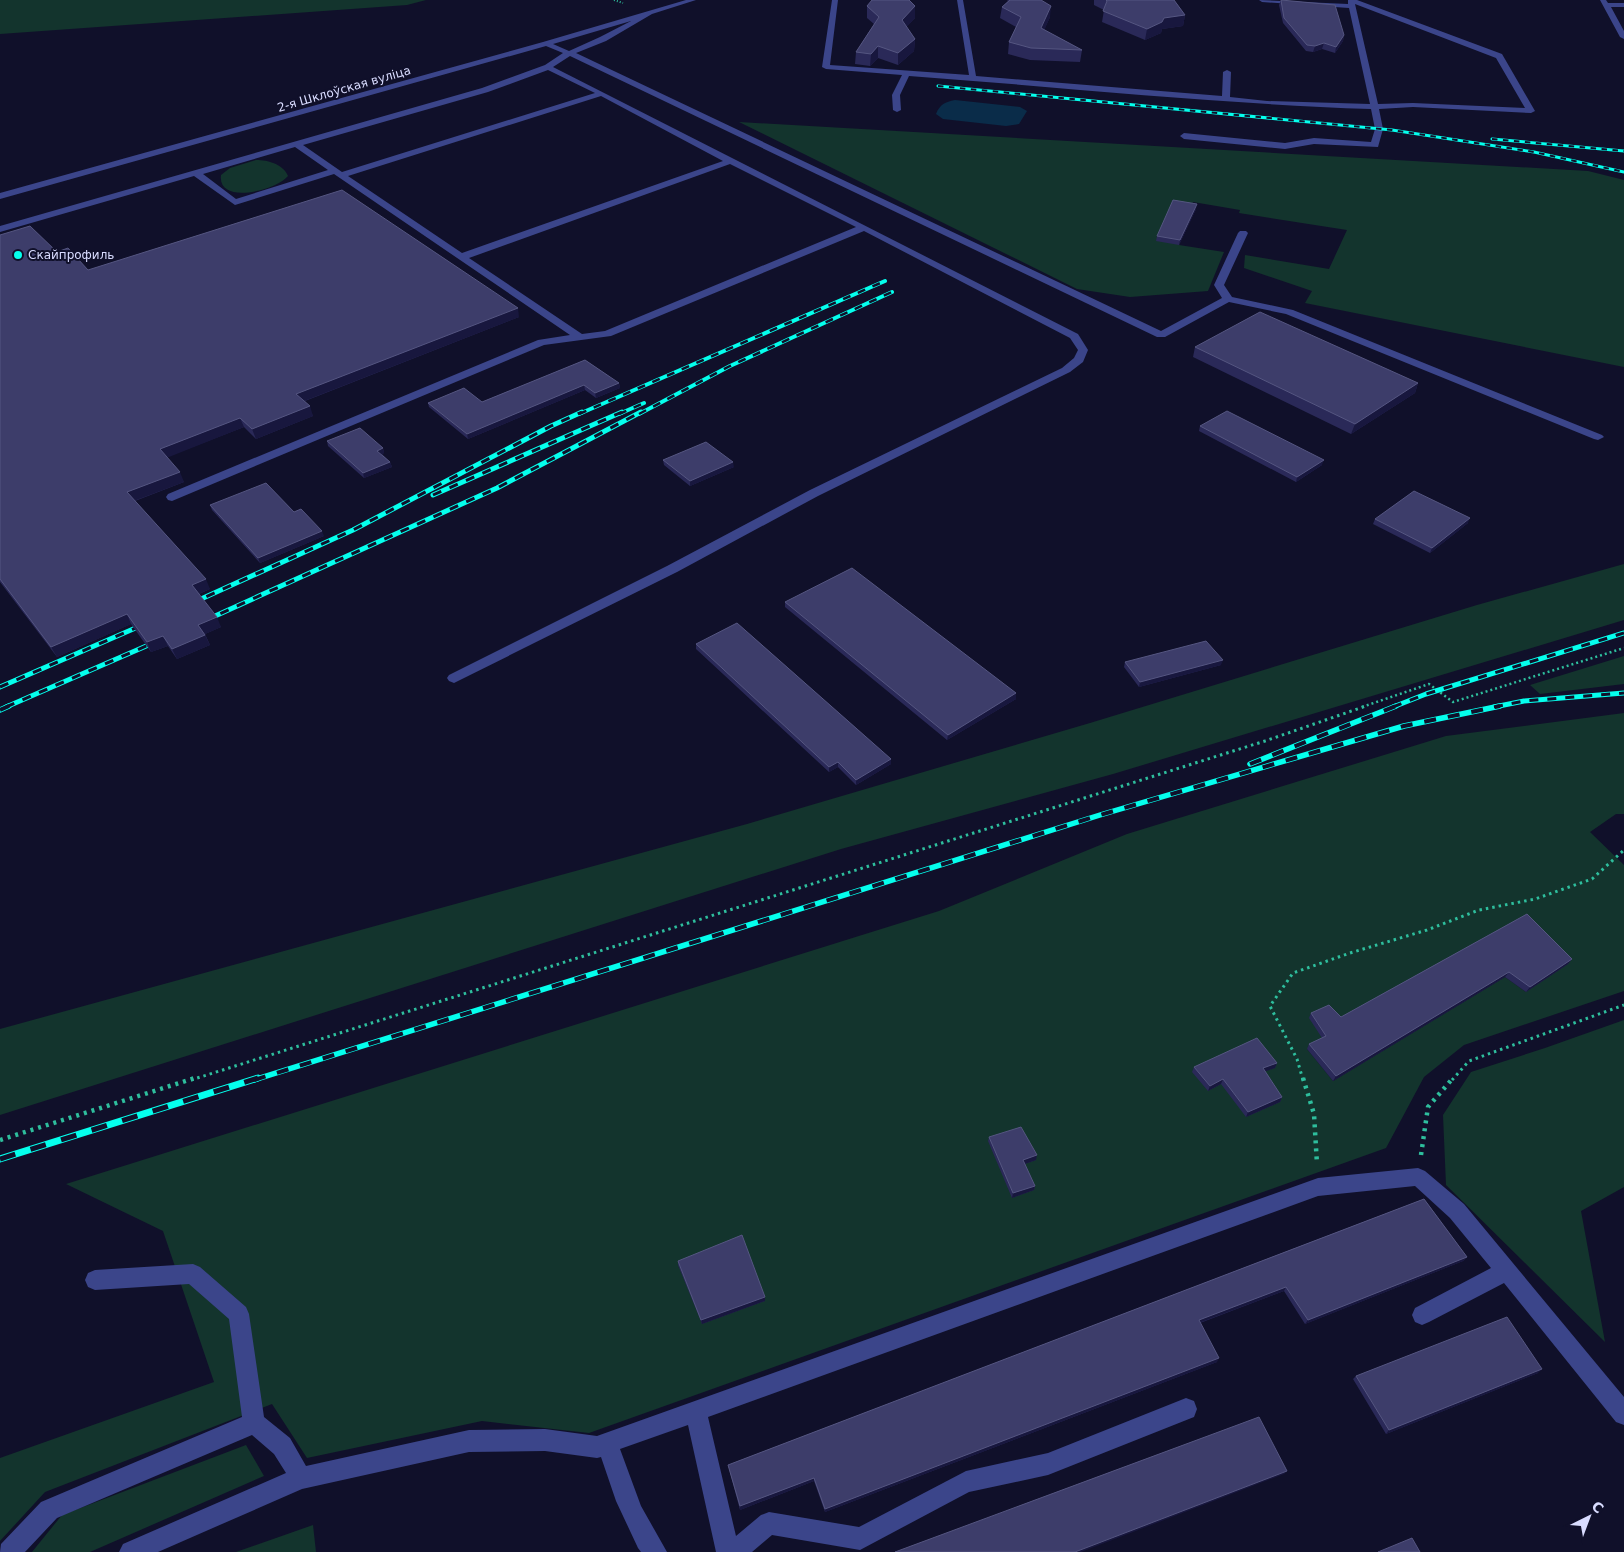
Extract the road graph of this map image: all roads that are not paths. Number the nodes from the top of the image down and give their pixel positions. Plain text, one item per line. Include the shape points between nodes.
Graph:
1 (692, 0) edge
2 (835, 0) edge
3 (960, 0) edge
4 (1262, 0) edge
5 (1351, 2) edge
6 (1604, 2) edge
7 (1624, 5) edge
8 (649, 14) junction
9 (1624, 37) edge
10 (546, 44) junction
11 (570, 53) junction
12 (548, 67) junction
13 (1227, 72) dead end
14 (906, 74) junction
15 (973, 79) junction
16 (602, 93) junction
17 (1226, 99) junction
18 (1375, 107) junction
19 (897, 110) dead end
20 (1184, 136) dead end
21 (296, 144) junction
22 (730, 161) junction
23 (196, 173) junction
24 (338, 173) junction
25 (0, 196) edge
26 (864, 227) junction
27 (0, 229) edge
28 (1243, 233) dead end
29 (461, 257) junction
30 (1228, 299) junction
31 (580, 337) junction
32 (1598, 437) dead end
33 (172, 497) dead end
34 (454, 678) dead end
35 (1507, 1271) junction
36 (95, 1280) dead end
37 (1422, 1315) dead end
38 (1186, 1409) dead end
39 (696, 1411) junction
40 (1624, 1414) edge
41 (254, 1423) junction
42 (608, 1445) junction
43 (301, 1478) junction
44 (10, 1552) edge
45 (131, 1552) edge
46 (654, 1552) edge
47 (728, 1552) edge
48 (734, 1552) edge

1 - 8 street, 2-я Шклоўская вуліца
2 - 14 street via 826,67
3 - 15 street
4 - 5 street
5 - 18 street
5 - 18 street via 1498,56 1531,111 1413,105
6 - 7 street
6 - 9 street
8 - 10 street, 2-я Шклоўская вуліца
8 - 11 street
10 - 11 street
10 - 25 street, 2-я Шклоўская вуліца
11 - 12 street
11 - 30 street via 1161,335
12 - 16 street
12 - 21 street via 485,90
13 - 17 street
14 - 15 street
14 - 19 street via 896,96
15 - 17 street
16 - 22 street
16 - 24 street
17 - 18 street
18 - 20 street via 1379,129 1375,145 1314,141 1286,146
21 - 23 street
21 - 24 street
22 - 26 street
22 - 29 street
23 - 24 street via 235,202
23 - 27 street
24 - 29 street
26 - 31 street via 607,334
26 - 34 street via 1074,336 1083,350 1079,360 1066,370 814,493 672,569
28 - 30 street via 1220,285
29 - 31 street
30 - 32 street via 1289,312
31 - 33 street via 542,342
35 - 37 street
35 - 39 street via 1458,1211 1418,1178 1318,1187
35 - 40 street
36 - 41 street via 193,1274 239,1314
38 - 48 street via 1048,1464 966,1482 860,1539 769,1523
39 - 42 street
39 - 47 street
41 - 43 street via 282,1446
41 - 44 street via 49,1510
42 - 43 street via 597,1447 545,1440 469,1441
42 - 46 street via 644,1539
43 - 45 street

